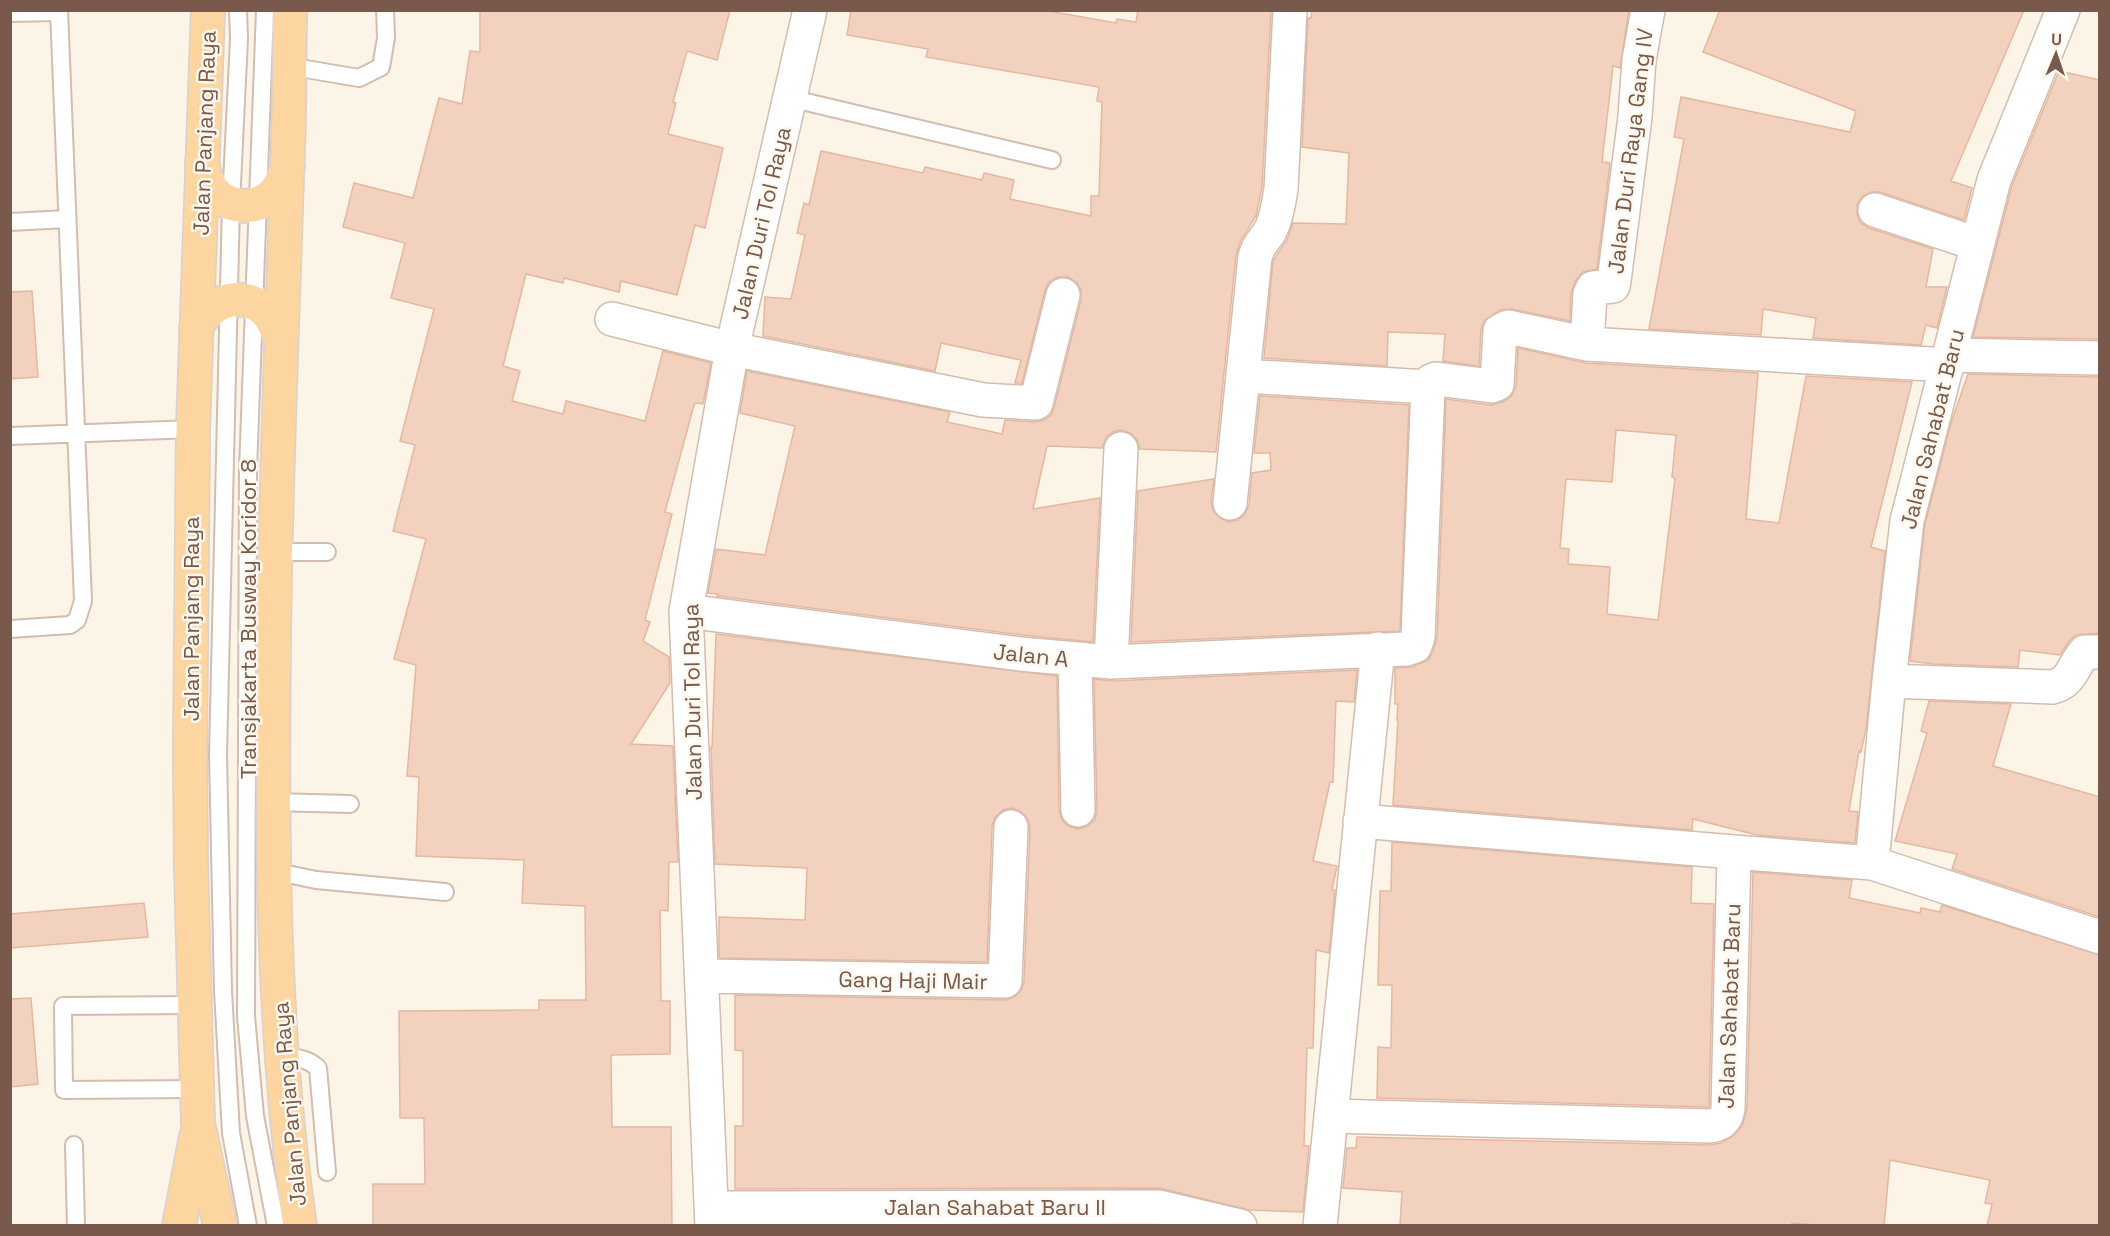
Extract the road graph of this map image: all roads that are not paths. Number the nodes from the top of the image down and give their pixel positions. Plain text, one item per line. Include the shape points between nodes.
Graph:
1 (208, 10) edge
2 (238, 10) edge
3 (265, 10) edge
4 (290, 10) edge
5 (386, 10) edge
6 (810, 10) edge
7 (1290, 10) edge
8 (1648, 10) edge
9 (2063, 10) edge
10 (59, 11) edge
11 (10, 14) edge
12 (288, 66) junction
13 (789, 98) junction
14 (202, 160) junction
15 (1052, 160) dead end
16 (288, 167) junction
17 (245, 204) junction
18 (1875, 210) dead end
19 (67, 219) junction
20 (10, 222) edge
21 (1977, 244) junction
22 (1064, 295) dead end
23 (241, 302) junction
24 (612, 319) dead end
25 (196, 328) junction
26 (280, 337) junction
27 (1587, 344) junction
28 (732, 349) junction
29 (2100, 358) edge
30 (1949, 360) junction
31 (1244, 376) junction
32 (1428, 387) junction
33 (193, 429) junction
34 (76, 433) junction
35 (10, 436) edge
36 (1121, 449) dead end
37 (1230, 503) dead end
38 (275, 552) junction
39 (327, 552) dead end
40 (686, 612) junction
41 (10, 629) edge
42 (1378, 649) junction
43 (2100, 652) edge
44 (1075, 659) junction
45 (1111, 662) junction
46 (1889, 681) junction
47 (272, 802) junction
48 (350, 804) dead end
49 (1078, 810) dead end
50 (1360, 821) junction
51 (1011, 828) dead end
52 (1734, 852) junction
53 (1872, 863) junction
54 (273, 871) junction
55 (445, 892) dead end
56 (2100, 937) edge
57 (702, 976) junction
58 (194, 1005) junction
59 (282, 1056) junction
60 (197, 1089) junction
61 (1331, 1116) junction
62 (198, 1124) junction
63 (74, 1145) dead end
64 (327, 1172) dead end
65 (1099, 1216) edge
66 (712, 1217) edge
67 (76, 1226) edge
68 (179, 1226) edge
69 (220, 1226) edge
70 (248, 1226) edge
71 (276, 1226) edge
72 (300, 1226) edge
73 (1240, 1226) edge
74 (1320, 1226) edge

1 - 14 main road, Jalan Panjang Raya
2 - 17 lane, Transjakarta Busway Koridor 8
3 - 17 lane, Transjakarta Busway Koridor 8
4 - 12 main road, Jalan Panjang Raya
5 - 12 lane via 381,67 359,78
6 - 13 street, Jalan Duri Tol Raya
7 - 31 street via 1281,189 1271,230 1258,244 1255,257
8 - 27 street, Jalan Duri Raya Gang IV via 1614,281 1613,286 1593,288 1590,294
9 - 21 street, Jalan Sahabat Baru via 1994,180
10 - 11 lane
10 - 19 lane
12 - 16 main road, Jalan Panjang Raya
13 - 15 lane
13 - 28 street, Jalan Duri Tol Raya
14 - 17 main road via 208,183 218,196
14 - 25 main road, Jalan Panjang Raya
16 - 17 main road via 268,199
16 - 26 main road, Jalan Panjang Raya
17 - 23 lane, Transjakarta Busway Koridor 8
17 - 23 lane, Transjakarta Busway Koridor 8
18 - 21 street
19 - 20 lane
19 - 34 lane
21 - 30 street, Jalan Sahabat Baru
22 - 28 street via 1036,403 983,400
23 - 25 main road via 218,303
23 - 26 main road via 263,308
23 - 70 lane, Transjakarta Busway Koridor 8 via 219,791 230,1122
23 - 71 lane, Transjakarta Busway Koridor 8 via 248,470 246,1016 255,1116
24 - 28 street
25 - 33 main road, Jalan Panjang Raya
26 - 38 main road, Jalan Panjang Raya
27 - 30 street
27 - 32 street via 1503,328 1497,384 1436,379
28 - 40 street, Jalan Duri Tol Raya
29 - 30 street
30 - 46 street, Jalan Sahabat Baru via 1907,521
31 - 32 street
31 - 37 street
32 - 42 street, Jalan A via 1417,642 1406,649
33 - 34 lane
33 - 58 main road, Jalan Panjang Raya via 190,761
34 - 35 lane
34 - 41 lane via 82,610 70,625
36 - 45 street
38 - 39 lane
38 - 47 main road, Jalan Panjang Raya
40 - 44 street, Jalan A
40 - 57 street, Jalan Duri Tol Raya
42 - 45 street, Jalan A
42 - 50 street
43 - 46 street via 2085,652 2068,680 2052,687
44 - 45 street, Jalan A
44 - 49 street
46 - 53 street, Jalan Sahabat Baru
47 - 48 lane
47 - 54 main road, Jalan Panjang Raya
50 - 52 street
50 - 61 street
51 - 57 street, Gang Haji Mair via 1005,981
52 - 53 street
52 - 61 street, Jalan Sahabat Baru via 1728,1109 1727,1116 1717,1125
53 - 56 street
54 - 55 lane via 316,880
54 - 59 main road, Jalan Panjang Raya
57 - 66 street, Jalan Duri Tol Raya
58 - 60 main road, Jalan Panjang Raya
58 - 60 lane via 63,1006 64,1090
59 - 64 lane via 310,1061 318,1068
59 - 72 main road, Jalan Panjang Raya
60 - 62 main road, Jalan Panjang Raya
61 - 74 street
62 - 68 main road
62 - 69 main road, Jalan Panjang Raya
63 - 67 lane
65 - 66 street, Jalan Sahabat Baru II
65 - 73 street, Jalan Sahabat Baru II via 1165,1208

